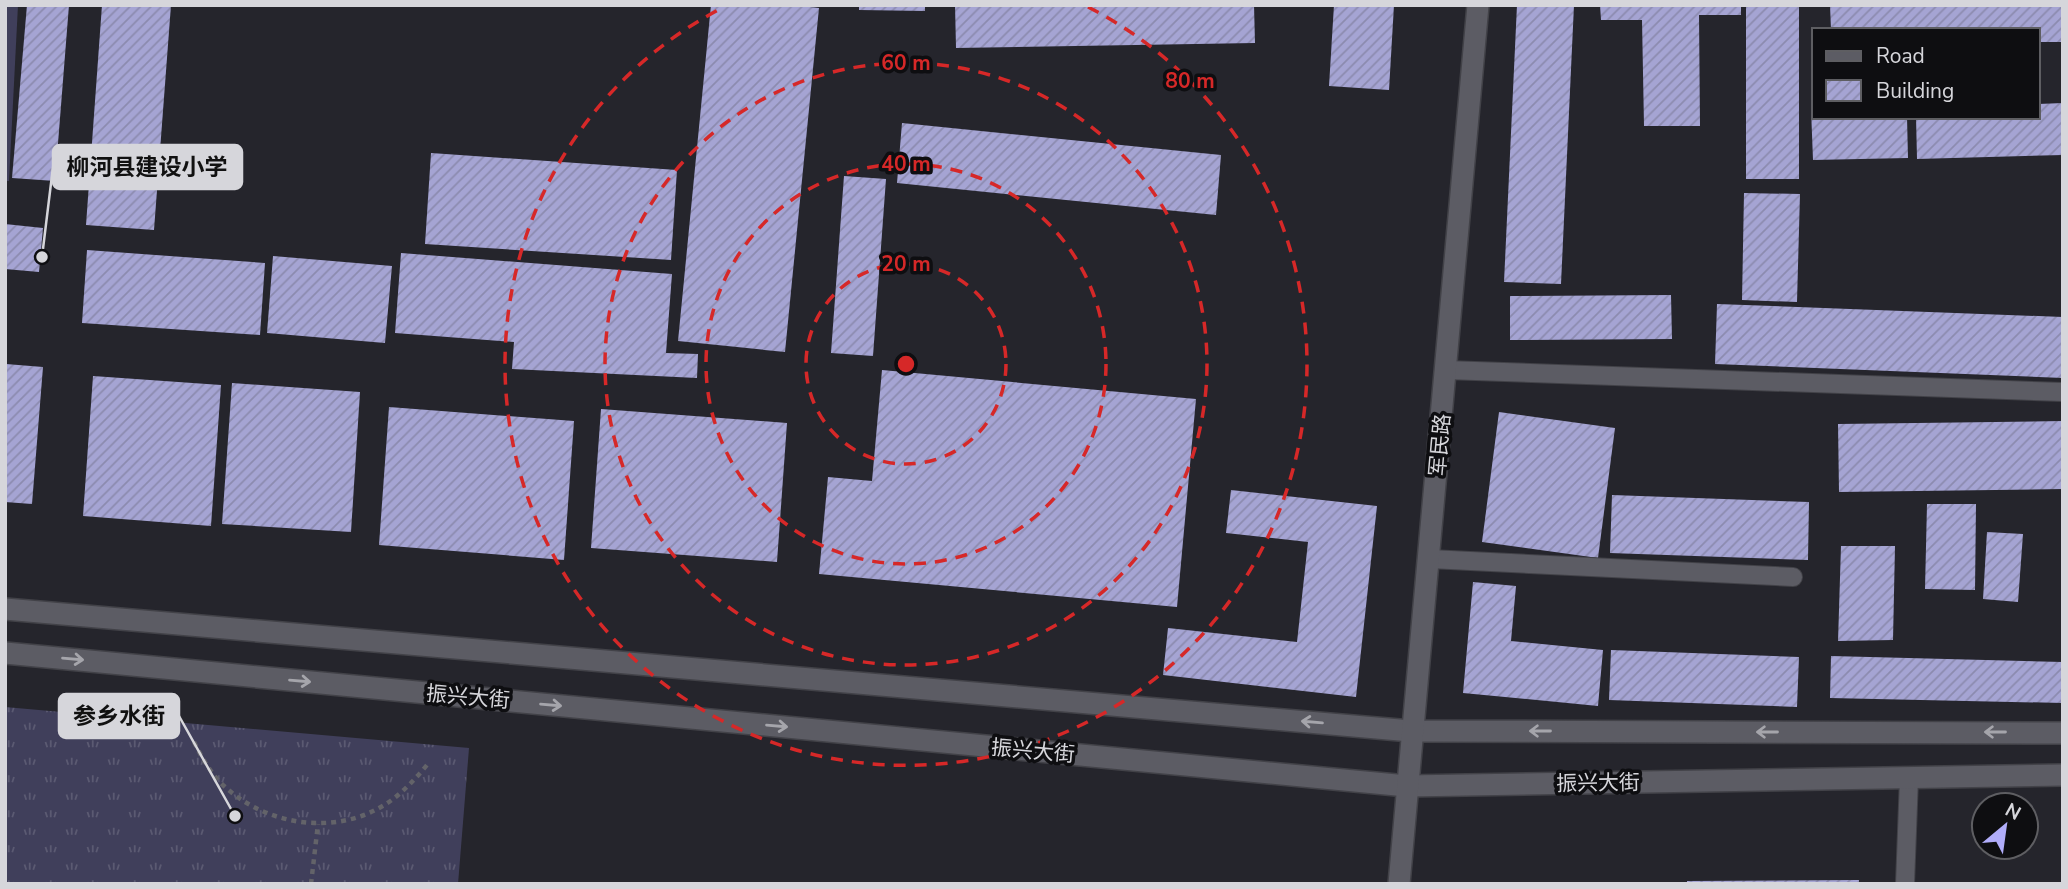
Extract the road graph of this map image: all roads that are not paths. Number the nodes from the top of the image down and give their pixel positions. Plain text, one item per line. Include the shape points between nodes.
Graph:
1 (1478, 5) edge
2 (1446, 370) junction
3 (2063, 392) edge
4 (1430, 559) junction
5 (1793, 578) dead end
6 (5, 609) edge
7 (5, 653) edge
8 (1411, 731) junction
9 (2063, 733) edge
10 (2063, 775) edge
11 (1909, 778) junction
12 (1406, 786) junction
13 (1399, 884) edge
14 (1905, 884) edge

1 - 2 street, 军民路
2 - 3 lane
2 - 4 street, 军民路
4 - 5 lane
4 - 8 street, 军民路
8 -> 6 street
7 -> 12 street, 振兴大街
9 -> 8 street
8 - 12 street, 军民路
10 - 11 street, 振兴大街
11 - 12 street, 振兴大街
11 - 14 lane
12 - 13 street, 军民路

